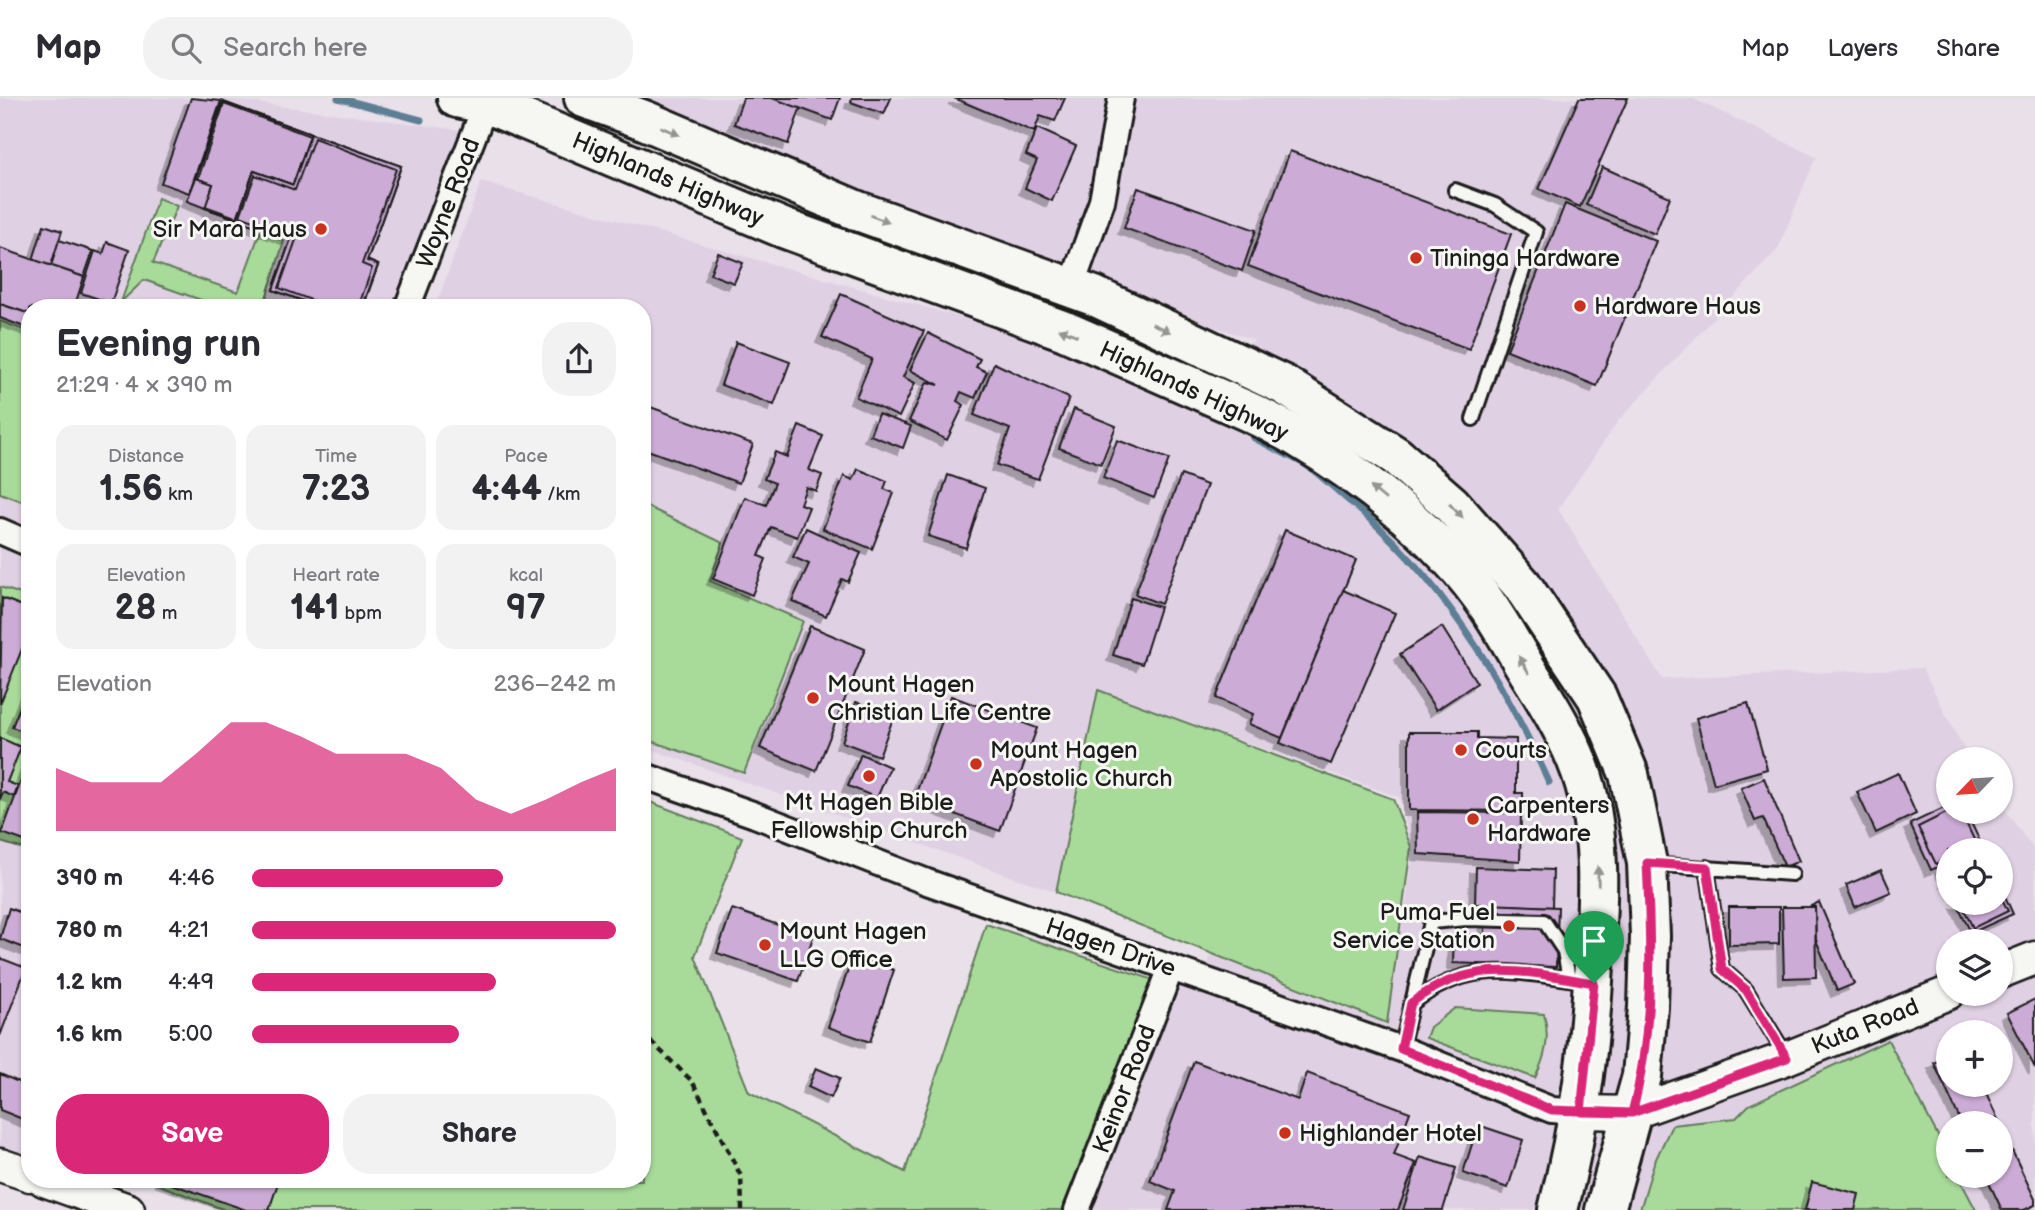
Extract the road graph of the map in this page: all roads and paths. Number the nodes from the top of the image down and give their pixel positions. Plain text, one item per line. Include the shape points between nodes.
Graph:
1 (584, 98) edge
2 (1121, 98) edge
3 (477, 100) edge
4 (1455, 190) dead end
5 (1071, 288) junction
6 (410, 299) edge
7 (1473, 419) dead end
8 (0, 531) edge
9 (21, 540) edge
10 (651, 778) edge
11 (1647, 863) junction
12 (1707, 867) junction
13 (1792, 873) dead end
14 (2035, 958) edge
15 (2013, 967) edge
16 (1171, 968) junction
17 (1581, 981) junction
18 (1936, 998) edge
19 (1411, 1003) junction
20 (651, 1042) edge
21 (1401, 1049) junction
22 (1787, 1058) junction
23 (1581, 1112) junction
24 (1632, 1113) junction
25 (0, 1165) edge
26 (21, 1172) edge
27 (78, 1193) edge
28 (128, 1210) edge
29 (742, 1210) edge
30 (1077, 1210) edge
31 (1558, 1210) edge
32 (1605, 1210) edge

1 -> 5 main road, Highlands Highway via 858,211
2 - 5 street via 1102,201
3 - 6 street, Woyne Road
17 -> 3 main road, Highlands Highway via 1599,876 1588,796 1560,721 1481,595 1423,532 1370,486 1268,421 1065,331 783,228
4 - 7 lane via 1495,205 1536,232
5 -> 11 main road, Highlands Highway via 1284,385 1396,456 1451,504 1522,585 1597,697 1629,774
8 - 9 street
10 - 16 street, Hagen Drive
11 - 12 lane
11 - 24 main road, Highlands Highway via 1648,1007 1642,1076
12 - 13 lane
12 - 22 lane via 1722,969 1746,990
14 - 15 street
16 - 21 street, Hagen Drive
16 - 30 street, Keinor Road
17 - 19 lane via 1480,971 1436,985
17 - 19 lane via 1544,921 1431,922
17 - 23 main road, Highlands Highway
18 - 22 street, Kuta Road
19 - 21 lane
20 - 29 path via 692,1081 741,1176
21 - 23 street, Hagen Drive via 1552,1110
22 - 24 street, Kuta Road
23 - 24 street, Kuta Road
23 - 31 main road, Highlands Highway
24 - 32 main road, Highlands Highway
25 - 26 street
27 - 28 street

